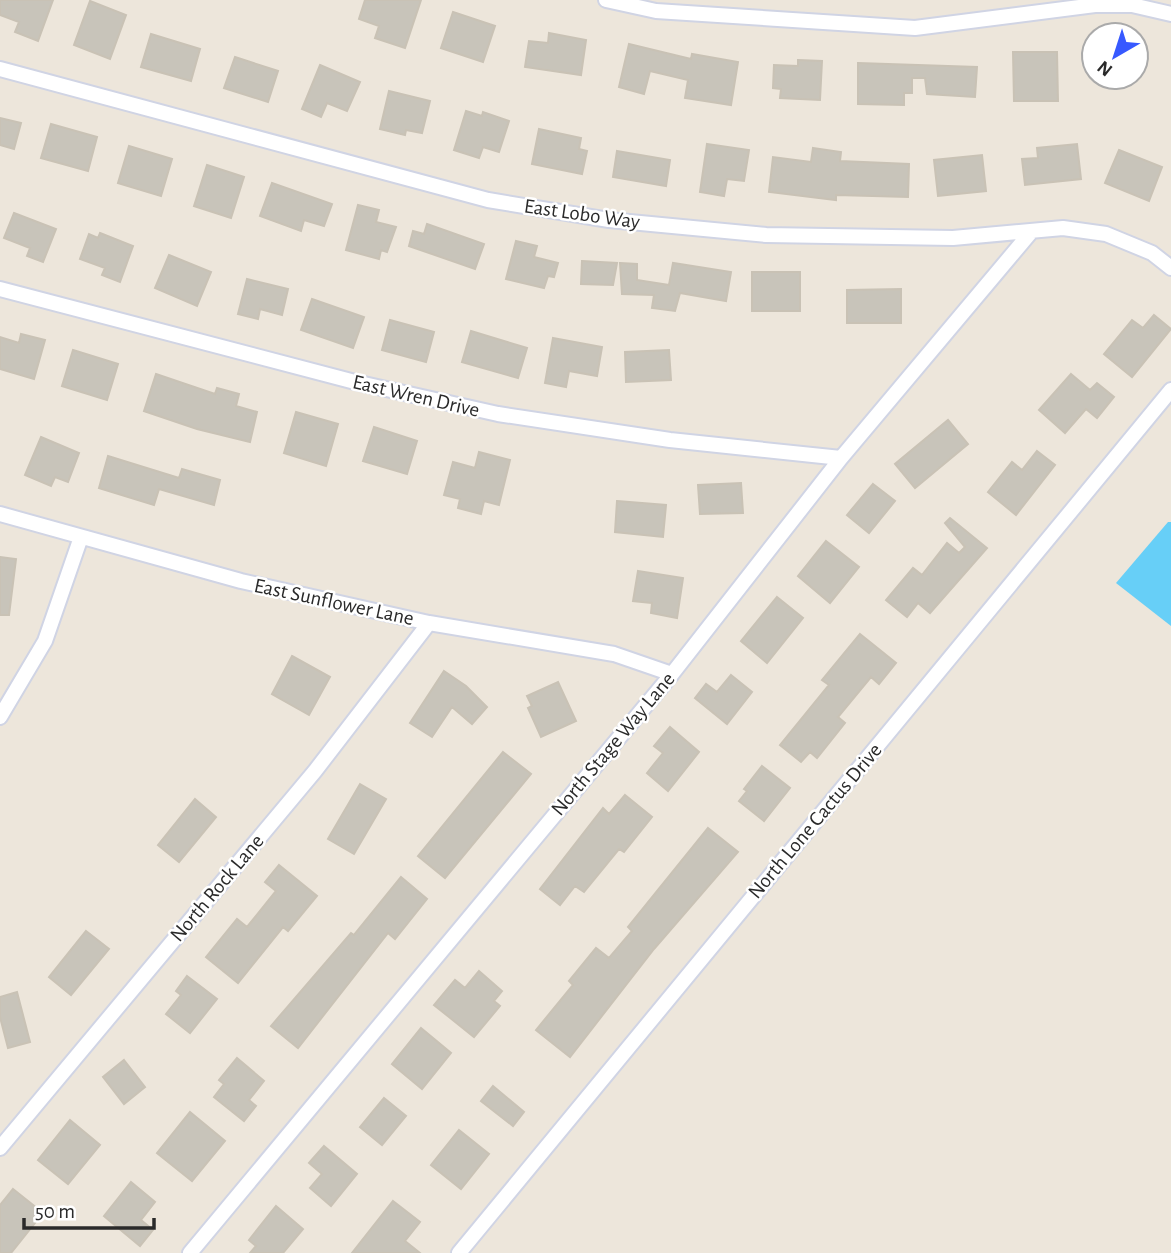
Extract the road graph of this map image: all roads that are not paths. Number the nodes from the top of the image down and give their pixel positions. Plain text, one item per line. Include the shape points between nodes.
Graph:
1 (606, 0) edge
2 (1171, 14) edge
3 (0, 69) edge
4 (1031, 232) junction
5 (1171, 268) edge
6 (0, 289) edge
7 (1171, 390) edge
8 (841, 458) junction
9 (0, 514) edge
10 (81, 537) junction
11 (429, 623) junction
12 (672, 674) junction
13 (0, 717) edge
14 (0, 1148) edge
15 (190, 1253) edge
16 (459, 1253) edge

1 - 2 street via 656,11 915,28 1095,5 1132,5
3 - 4 street, East Lobo Way via 488,200 609,220 766,234 953,238
4 - 5 street, East Lobo Way via 1063,228 1106,234 1152,253
4 - 8 street, North Stage Way Lane
6 - 8 street, East Wren Drive via 355,382 498,414 670,440
7 - 16 street, North Lone Cactus Drive
8 - 12 street, North Stage Way Lane
9 - 10 street, East Sunflower Lane
10 - 11 street, East Sunflower Lane via 241,581
10 - 13 street via 46,641
11 - 12 street, East Sunflower Lane via 614,654
11 - 14 street, North Rock Lane via 314,771
12 - 15 street, North Stage Way Lane

